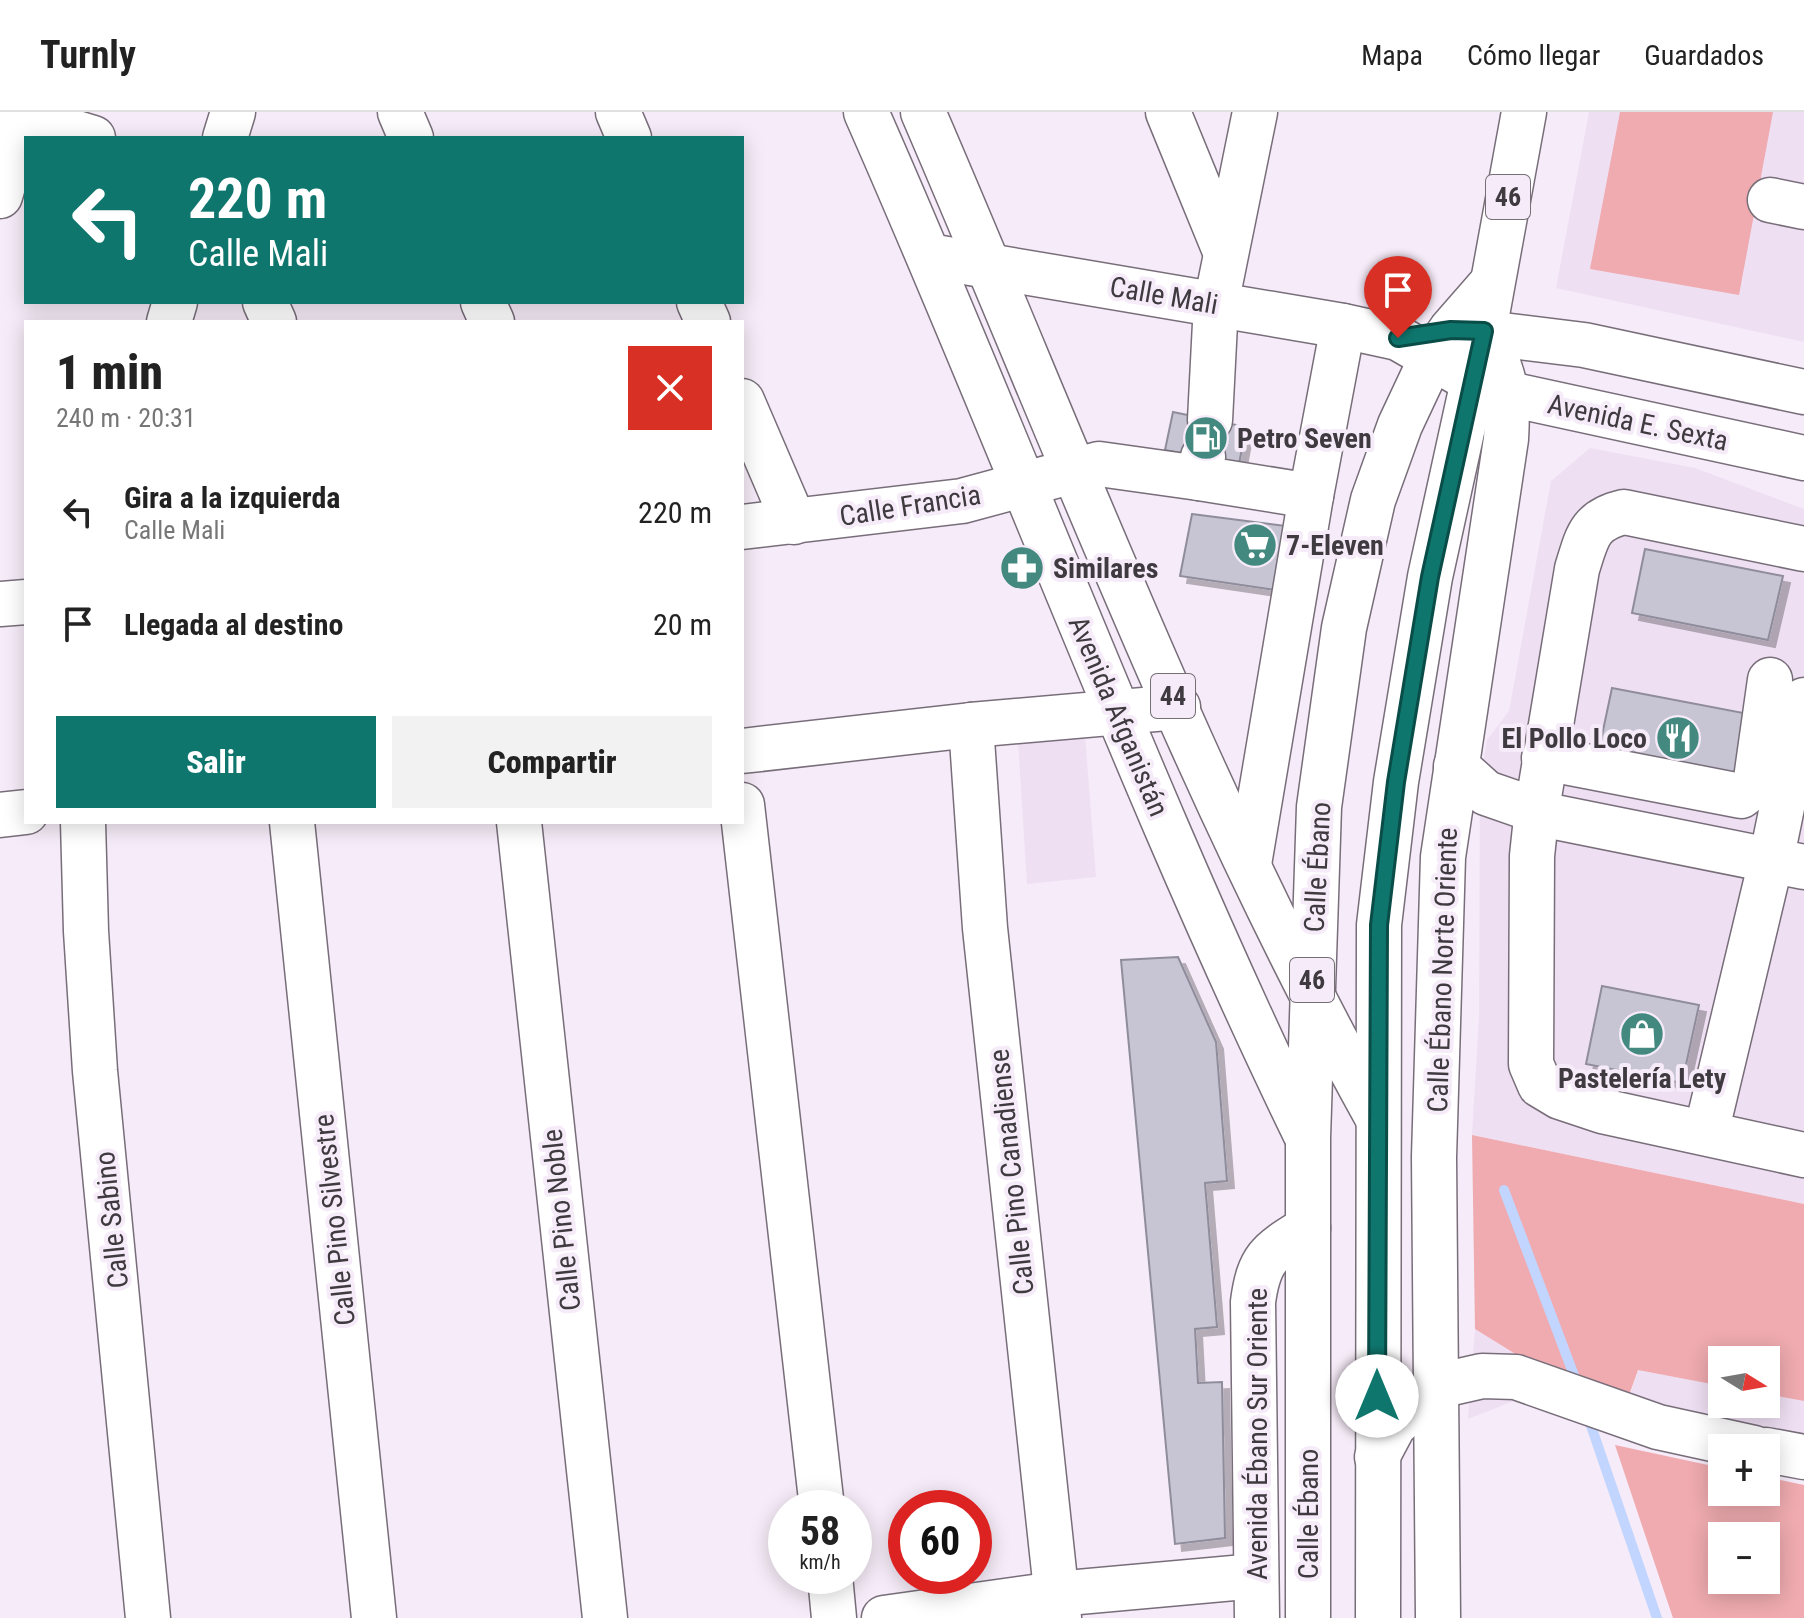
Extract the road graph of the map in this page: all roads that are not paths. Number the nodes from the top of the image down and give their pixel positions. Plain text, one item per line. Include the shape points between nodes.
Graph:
1 (233, 112) edge
2 (400, 112) edge
3 (618, 112) edge
4 (866, 112) edge
5 (923, 112) edge
6 (1168, 112) edge
7 (1255, 112) edge
8 (1524, 112) edge
9 (18, 114) edge
10 (87, 136) edge
11 (226, 136) edge
12 (410, 136) edge
13 (628, 136) edge
14 (0, 196) edge
15 (1225, 251) junction
16 (929, 256) junction
17 (989, 265) junction
18 (1216, 304) junction
19 (1343, 326) junction
20 (1441, 340) junction
21 (1491, 388) junction
22 (1804, 392) edge
23 (744, 406) edge
24 (1204, 451) junction
25 (1804, 458) edge
26 (1074, 469) junction
27 (1023, 486) junction
28 (1311, 496) junction
29 (794, 522) junction
30 (744, 527) edge
31 (1804, 549) edge
32 (24, 602) edge
33 (0, 604) edge
34 (1787, 690) edge
35 (1178, 707) junction
36 (1119, 712) junction
37 (971, 725) junction
38 (744, 751) edge
39 (1544, 758) junction
40 (1456, 766) junction
41 (1319, 807) junction
42 (24, 812) edge
43 (1255, 814) junction
44 (0, 815) edge
45 (1543, 815) junction
46 (744, 823) edge
47 (83, 824) edge
48 (292, 824) edge
49 (519, 824) edge
50 (1443, 857) junction
51 (1249, 864) junction
52 (1788, 864) edge
53 (1312, 999) junction
54 (1378, 1118) junction
55 (1706, 1133) junction
56 (1308, 1138) junction
57 (1804, 1155) edge
58 (1308, 1228) junction
59 (1438, 1386) junction
60 (1708, 1440) edge
61 (1780, 1453) edge
62 (1377, 1457) junction
63 (1804, 1457) edge
64 (820, 1490) edge
65 (832, 1594) edge
66 (1256, 1597) edge
67 (1057, 1606) edge
68 (148, 1618) edge
69 (374, 1618) edge
70 (605, 1618) edge
71 (834, 1618) edge
72 (884, 1618) edge
73 (1308, 1618) edge
74 (1378, 1618) edge
75 (1438, 1618) edge

1 - 11 street
2 - 12 street
3 - 13 street
4 - 16 street, Avenida Afganistán / 44
5 - 17 street, Avenida Afganistán / 44
6 - 15 street
7 - 15 street
8 - 20 street, 46 via 1493,283
9 - 10 street
9 - 14 street
15 - 18 street
16 - 17 street, Calle Mali
16 - 27 street, Avenida Afganistán / 44
17 - 18 street, Calle Mali
17 - 26 street, Avenida Afganistán / 44
18 - 19 street, Calle Mali
18 - 24 street
19 - 20 street, Calle Mali
19 - 28 street
20 - 21 street, Calle Mali
20 - 21 street, Calle Ébano Norte Oriente via 1501,366
20 - 22 street via 1584,345
20 - 41 street, Calle Ébano / 46 via 1400,425 1359,552
21 - 25 street, Avenida E. Sexta
21 - 40 street, Calle Ébano Norte Oriente via 1506,439
21 - 54 street via 1430,577 1396,782 1379,925
23 - 29 street
24 - 26 street, Calle Francia
24 - 28 street, Calle Francia
26 - 27 street, Calle Francia
26 - 35 street, Avenida Afganistán / 44
27 - 29 street, Calle Francia via 962,501
27 - 36 street, Avenida Afganistán / 44
28 - 43 street
29 - 30 street, Calle Francia
31 - 39 street via 1651,515 1604,516 1589,533 1577,569
32 - 33 street
34 - 39 street via 1753,787 1741,796
34 - 52 street
35 - 36 street
35 - 51 street, Avenida Afganistán / 44
36 - 37 street
36 - 56 street, Avenida Afganistán / 44
37 - 38 street
37 - 67 street, Calle Pino Canadiense via 985,928
39 - 45 street
40 - 45 street via 1486,793
40 - 50 street, Calle Ébano Norte Oriente
41 - 43 street
41 - 53 street, Calle Ébano / 46
42 - 44 street
43 - 51 street
45 - 50 street via 1485,818
45 - 52 street
45 - 55 street via 1529,1021 1531,1064 1540,1085 1602,1111
46 - 64 street
47 - 68 street, Calle Sabino via 95,1071
48 - 69 street, Calle Pino Silvestre
49 - 70 street, Calle Pino Noble
50 - 59 street, Calle Ébano Norte Oriente via 1434,1157
51 - 53 street, Avenida Afganistán / 44
52 - 55 street
53 - 54 street, Avenida Afganistán / 44
53 - 56 street, Calle Ébano / 46
54 - 62 street
55 - 57 street
56 - 58 street, Calle Ébano / 46
58 - 66 street, Avenida Ébano Sur Oriente via 1271,1251 1256,1278
58 - 73 street, Calle Ébano / 46
59 - 60 street via 1482,1376 1516,1377 1608,1412
59 - 62 street via 1394,1425
59 - 75 street, Calle Ébano Norte Oriente
61 - 63 street
62 - 74 street
65 - 71 street
66 - 67 street
67 - 72 street

